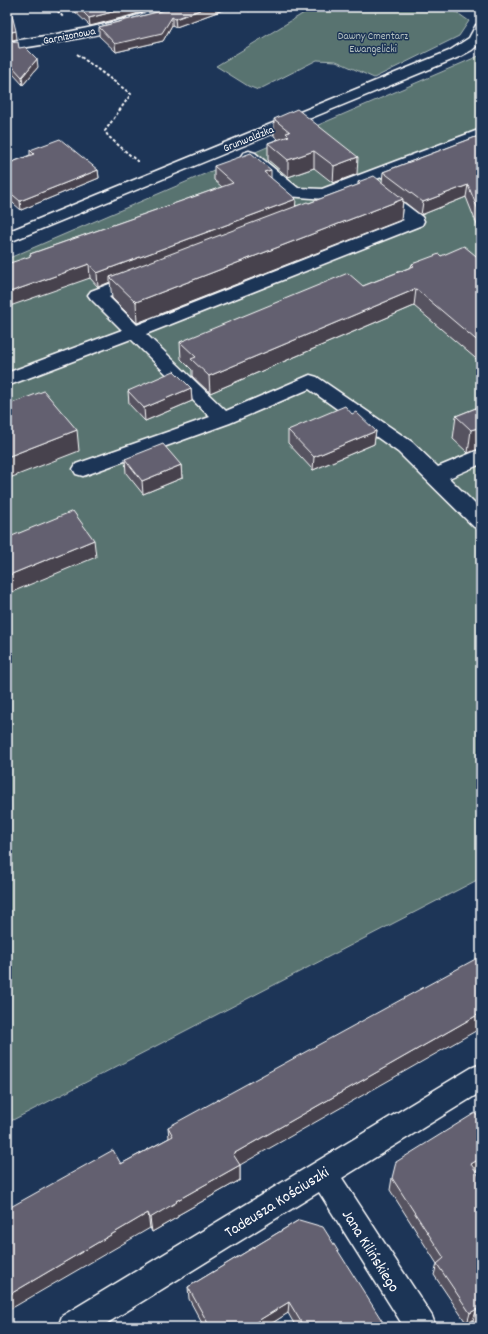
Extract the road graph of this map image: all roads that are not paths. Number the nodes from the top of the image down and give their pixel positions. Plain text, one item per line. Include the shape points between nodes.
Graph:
1 (177, 7) edge
2 (481, 28) edge
3 (7, 46) edge
4 (481, 134) edge
5 (236, 143) junction
6 (7, 238) edge
7 (134, 332) junction
8 (7, 380) edge
9 (223, 419) junction
10 (481, 456) edge
11 (83, 469) dead end
12 (435, 476) junction
13 (481, 522) edge
14 (481, 1077) edge
15 (323, 1172) junction
16 (73, 1327) edge
17 (421, 1327) edge

1 - 3 street, Garnizonowa via 118,25
2 - 5 street, Grunwaldzka via 480,34 471,45 454,54
4 - 5 street via 324,194 294,193
5 - 6 street, Grunwaldzka
7 - 7 street via 208,303 416,222 375,189 98,295
7 - 8 street
7 - 9 street
9 - 11 street
9 - 12 street via 310,381 405,447
10 - 12 street
12 - 13 street
14 - 15 street, Tadeusza Kościuszki
15 - 16 street, Tadeusza Kościuszki
15 - 17 street, Jana Kilińskiego

